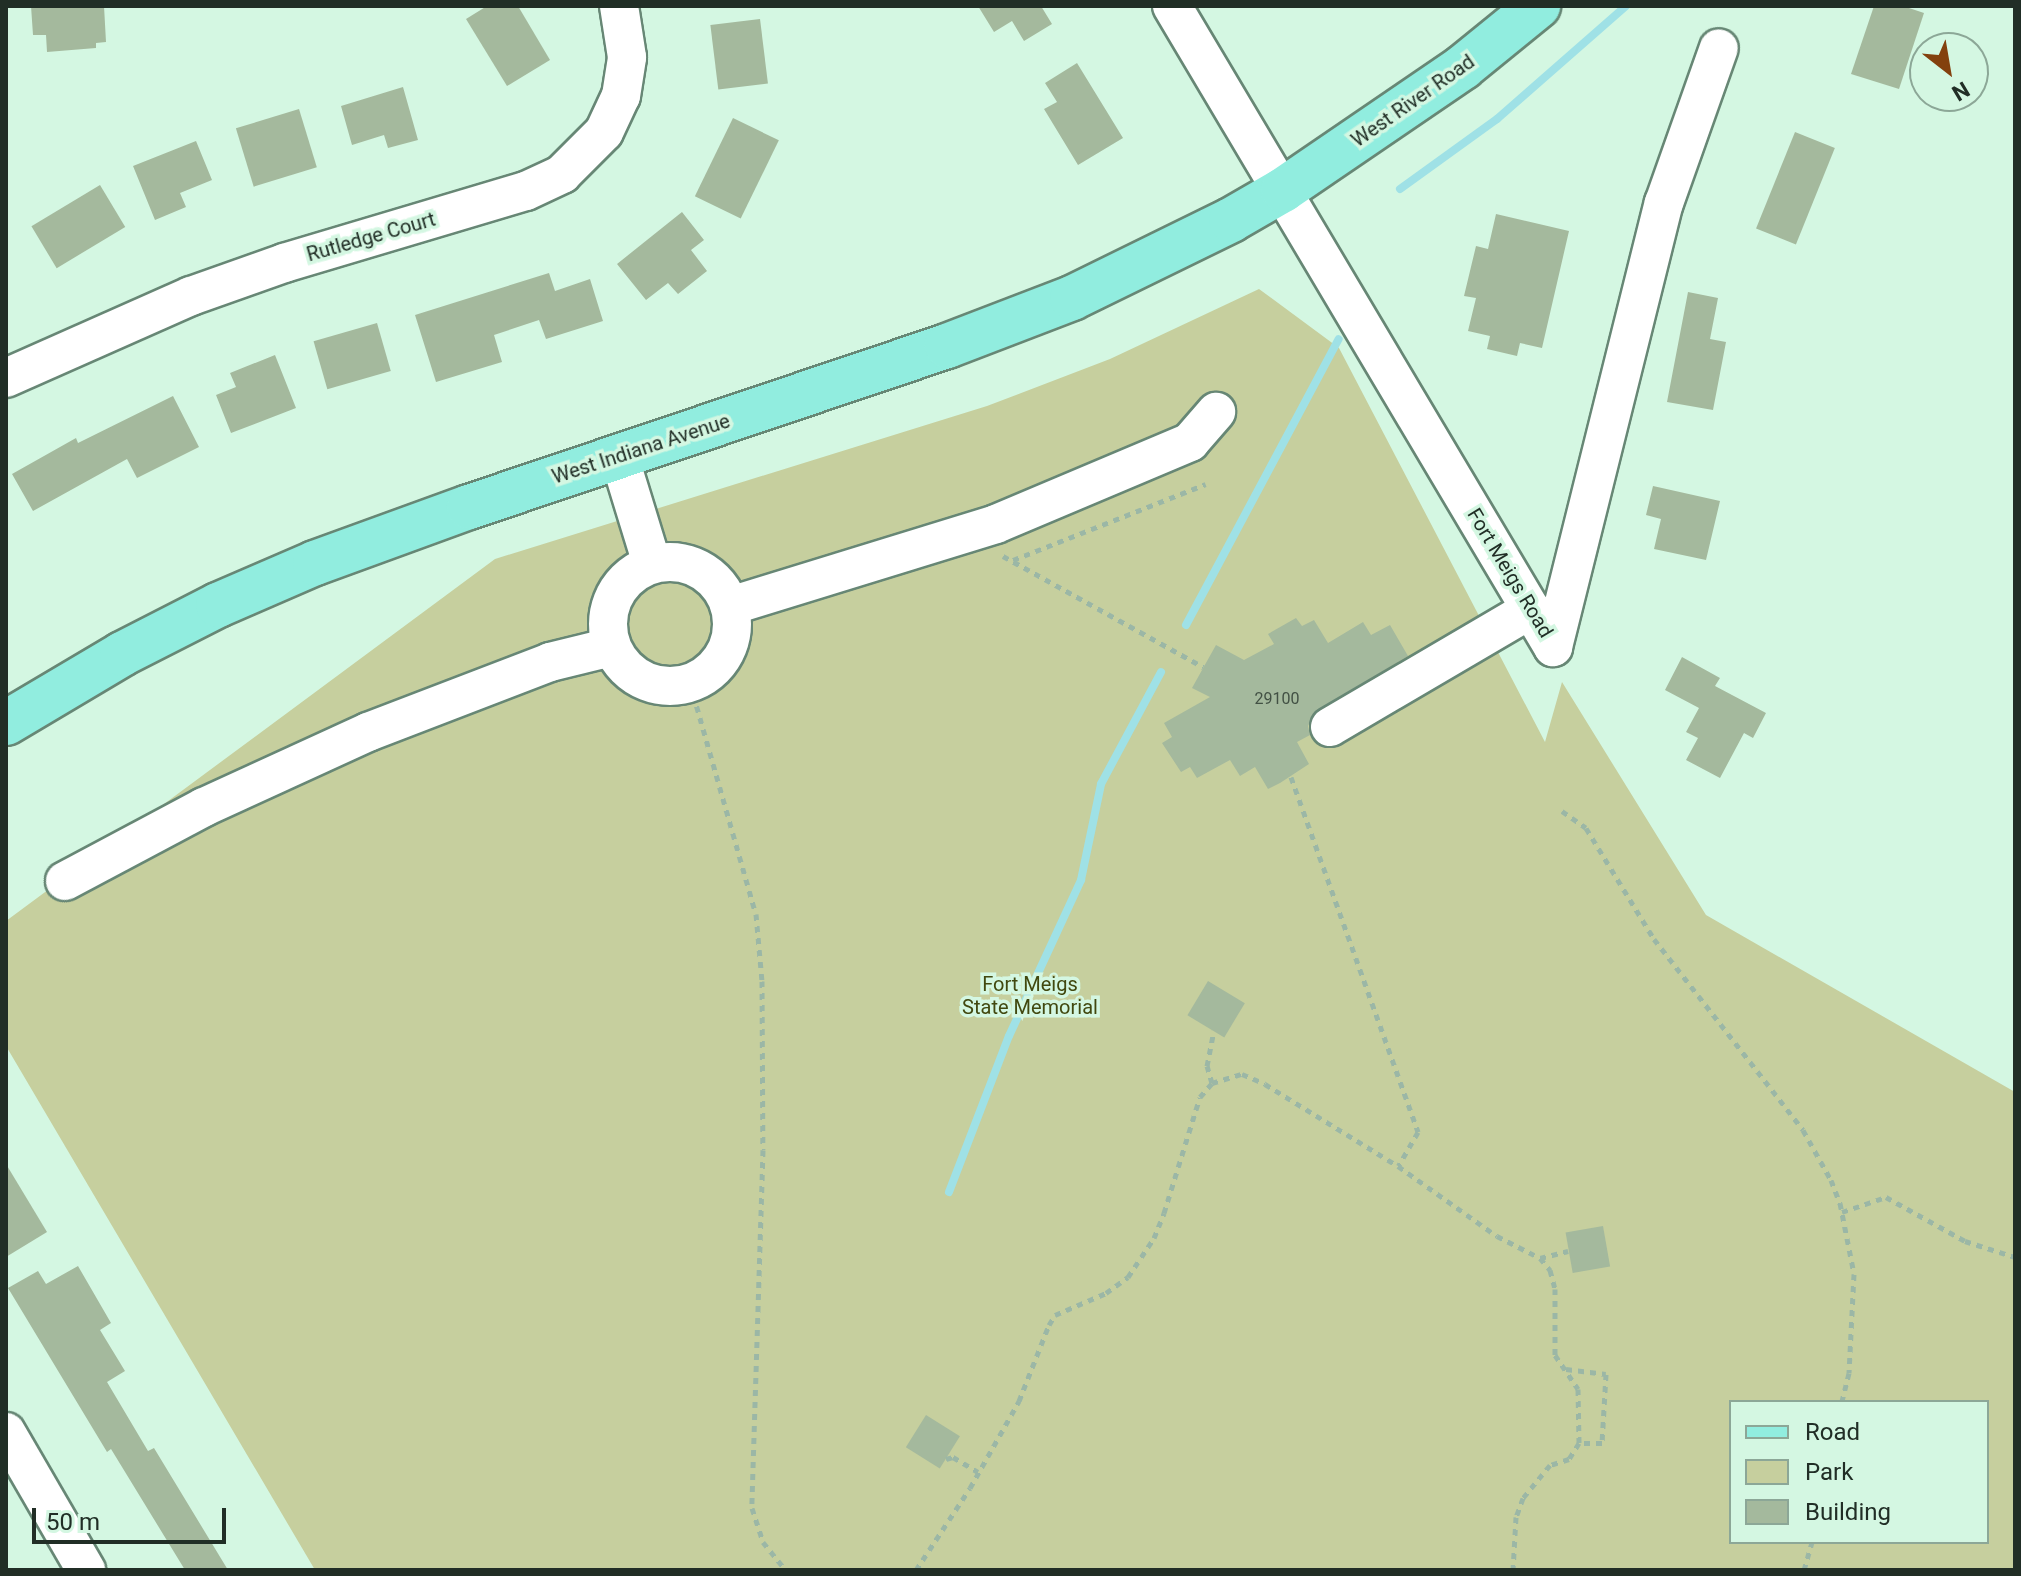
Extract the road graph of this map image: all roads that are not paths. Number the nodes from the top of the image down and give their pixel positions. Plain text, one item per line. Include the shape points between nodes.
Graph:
1 (619, 6) edge
2 (1172, 6) edge
3 (1538, 6) edge
4 (1719, 48) dead end
5 (1283, 190) junction
6 (6, 378) edge
7 (1216, 412) dead end
8 (619, 456) junction
9 (652, 564) junction
10 (730, 606) junction
11 (1531, 609) junction
12 (611, 647) junction
13 (6, 723) edge
14 (1330, 727) dead end
15 (65, 881) dead end
16 (6, 1432) edge
17 (86, 1570) edge

1 - 6 street, Rutledge Court via 627,57 621,96 598,140 562,174 526,191 191,296
2 - 5 street, Fort Meigs Road
3 - 5 main road, West River Road via 1463,67
4 - 11 street, Fort Meigs Road via 1664,203 1553,647
5 - 8 main road, West Indiana Avenue via 1072,298 947,346
5 - 11 street, Fort Meigs Road
7 - 10 street via 1190,442 996,524
8 - 9 street
8 - 13 main road, West Indiana Avenue via 315,563 218,605
9 - 10 street via 689,565 707,574
9 - 12 street via 618,589 609,608
10 - 12 street via 729,644 707,675 690,683 652,684 620,663
11 - 14 street via 1383,686
12 - 15 street via 550,662 368,732 204,807
16 - 17 street

